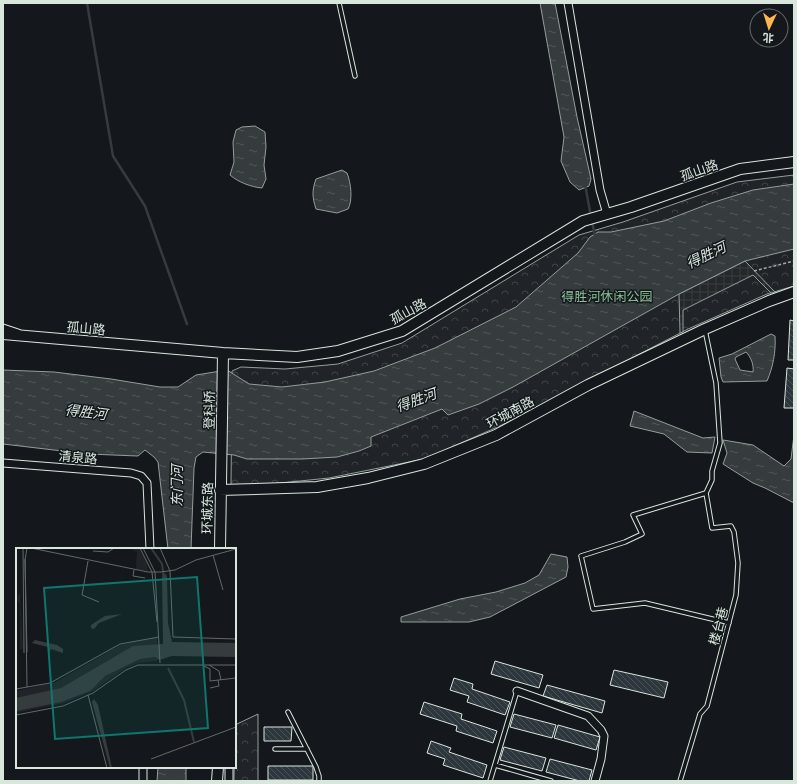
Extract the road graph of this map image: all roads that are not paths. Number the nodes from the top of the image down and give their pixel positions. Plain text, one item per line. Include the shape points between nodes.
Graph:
1 (339, 3) edge
2 (568, 3) edge
3 (355, 76) dead end
4 (794, 162) edge
5 (607, 214) junction
6 (794, 292) edge
7 (3, 328) edge
8 (705, 329) junction
9 (3, 334) edge
10 (21, 335) junction
11 (224, 353) junction
12 (3, 463) edge
13 (221, 468) joint
14 (220, 490) junction
15 (706, 493) junction
16 (150, 548) edge
17 (220, 548) edge
18 (729, 623) junction
19 (517, 691) joint
20 (288, 712) dead end
21 (275, 749) dead end
22 (307, 749) junction
23 (495, 765) junction
24 (144, 768) edge
25 (218, 768) edge
26 (229, 768) edge
27 (143, 781) edge
28 (218, 781) edge
29 (229, 781) edge
30 (319, 781) edge
31 (490, 781) edge
32 (551, 781) edge
33 (595, 781) edge
34 (680, 781) edge

1 - 3 lane
2 - 5 street via 600,190
4 - 5 street, 孤山路 via 740,169
5 - 11 street, 孤山路 via 583,221 402,331 338,351 297,357
6 - 8 street, 环城南路
7 - 10 street
8 - 14 street, 环城南路 via 588,385 496,435 424,464 317,487
8 - 15 lane via 716,384 720,436 712,480
9 - 10 street, 孤山路
10 - 11 street, 孤山路
11 - 13 street, 登科桥
12 - 16 street, 清泉路 via 131,473 141,476 147,483
13 - 14 street, 环城东路
14 - 17 street, 环城东路
15 - 18 lane, 楼台巷 via 712,528 731,526 734,532 738,563 736,595
15 - 18 lane via 633,515 642,534 580,556 594,608 645,603
18 - 34 lane, 楼台巷 via 707,706 700,714
19 - 23 lane
19 - 33 street via 588,716 602,730 604,736 601,758
20 - 22 lane
21 - 22 lane
22 - 30 lane via 316,767
23 - 31 lane
23 - 32 lane
24 - 27 street
25 - 28 street
26 - 29 street

